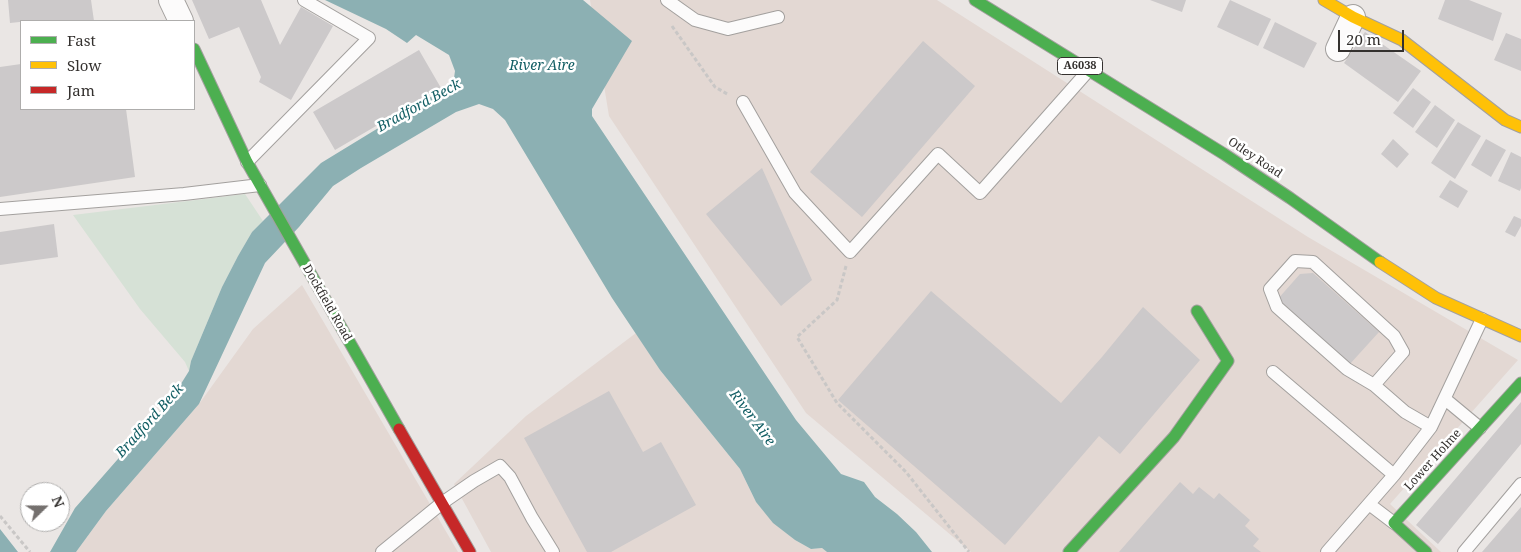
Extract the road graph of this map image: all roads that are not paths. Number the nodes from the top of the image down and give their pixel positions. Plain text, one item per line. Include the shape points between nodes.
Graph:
1 (171, 0) edge
2 (304, 0) edge
3 (667, 0) edge
4 (975, 0) edge
5 (1324, 0) edge
6 (778, 17) dead end
7 (1353, 17) junction
8 (180, 20) edge
9 (1338, 49) dead end
10 (195, 51) edge
11 (1088, 71) junction
12 (742, 102) road end
13 (1521, 128) edge
14 (247, 162) junction
15 (260, 185) junction
16 (0, 209) edge
17 (1197, 311) dead end
18 (1482, 319) junction
19 (1511, 319) dead end
20 (1521, 336) edge
21 (1273, 372) dead end
22 (1521, 383) edge
23 (1374, 385) junction
24 (1445, 399) junction
25 (1431, 427) junction
26 (1480, 428) junction
27 (1394, 475) junction
28 (1521, 484) edge
29 (442, 503) junction
30 (1369, 504) junction
31 (1394, 523) junction
32 (382, 552) edge
33 (470, 552) edge
34 (553, 552) edge
35 (1068, 552) edge
36 (1327, 552) edge
37 (1426, 552) edge
38 (1464, 552) edge

1 - 8 street
2 - 14 lane via 369,38
3 - 6 lane via 696,20 728,29
4 - 11 street, Otley Road / A6038
5 - 7 street
7 - 9 street
7 - 13 street via 1402,40 1505,120
10 - 14 street, Dockfield Road
11 - 12 lane via 980,193 938,154 850,252 795,193
11 - 18 street, Otley Road / A6038 via 1224,154 1385,266 1436,298
14 - 15 street, Dockfield Road
15 - 16 lane
15 - 29 street, Dockfield Road
17 - 35 street via 1228,361 1174,437
18 - 19 street
18 - 20 street, Otley Road / A6038
18 - 24 lane
21 - 27 lane
22 - 26 street, Lower Holme
23 - 23 lane via 1347,369 1277,307 1270,288 1295,261 1312,262 1394,336 1403,352
23 - 25 lane via 1405,412
24 - 25 lane
24 - 26 lane
25 - 27 lane
26 - 31 street, Lower Holme
27 - 30 lane
28 - 38 lane
29 - 32 lane
29 - 33 street, Dockfield Road
29 - 34 lane via 500,466 510,476
30 - 31 lane
30 - 36 lane
31 - 37 street

